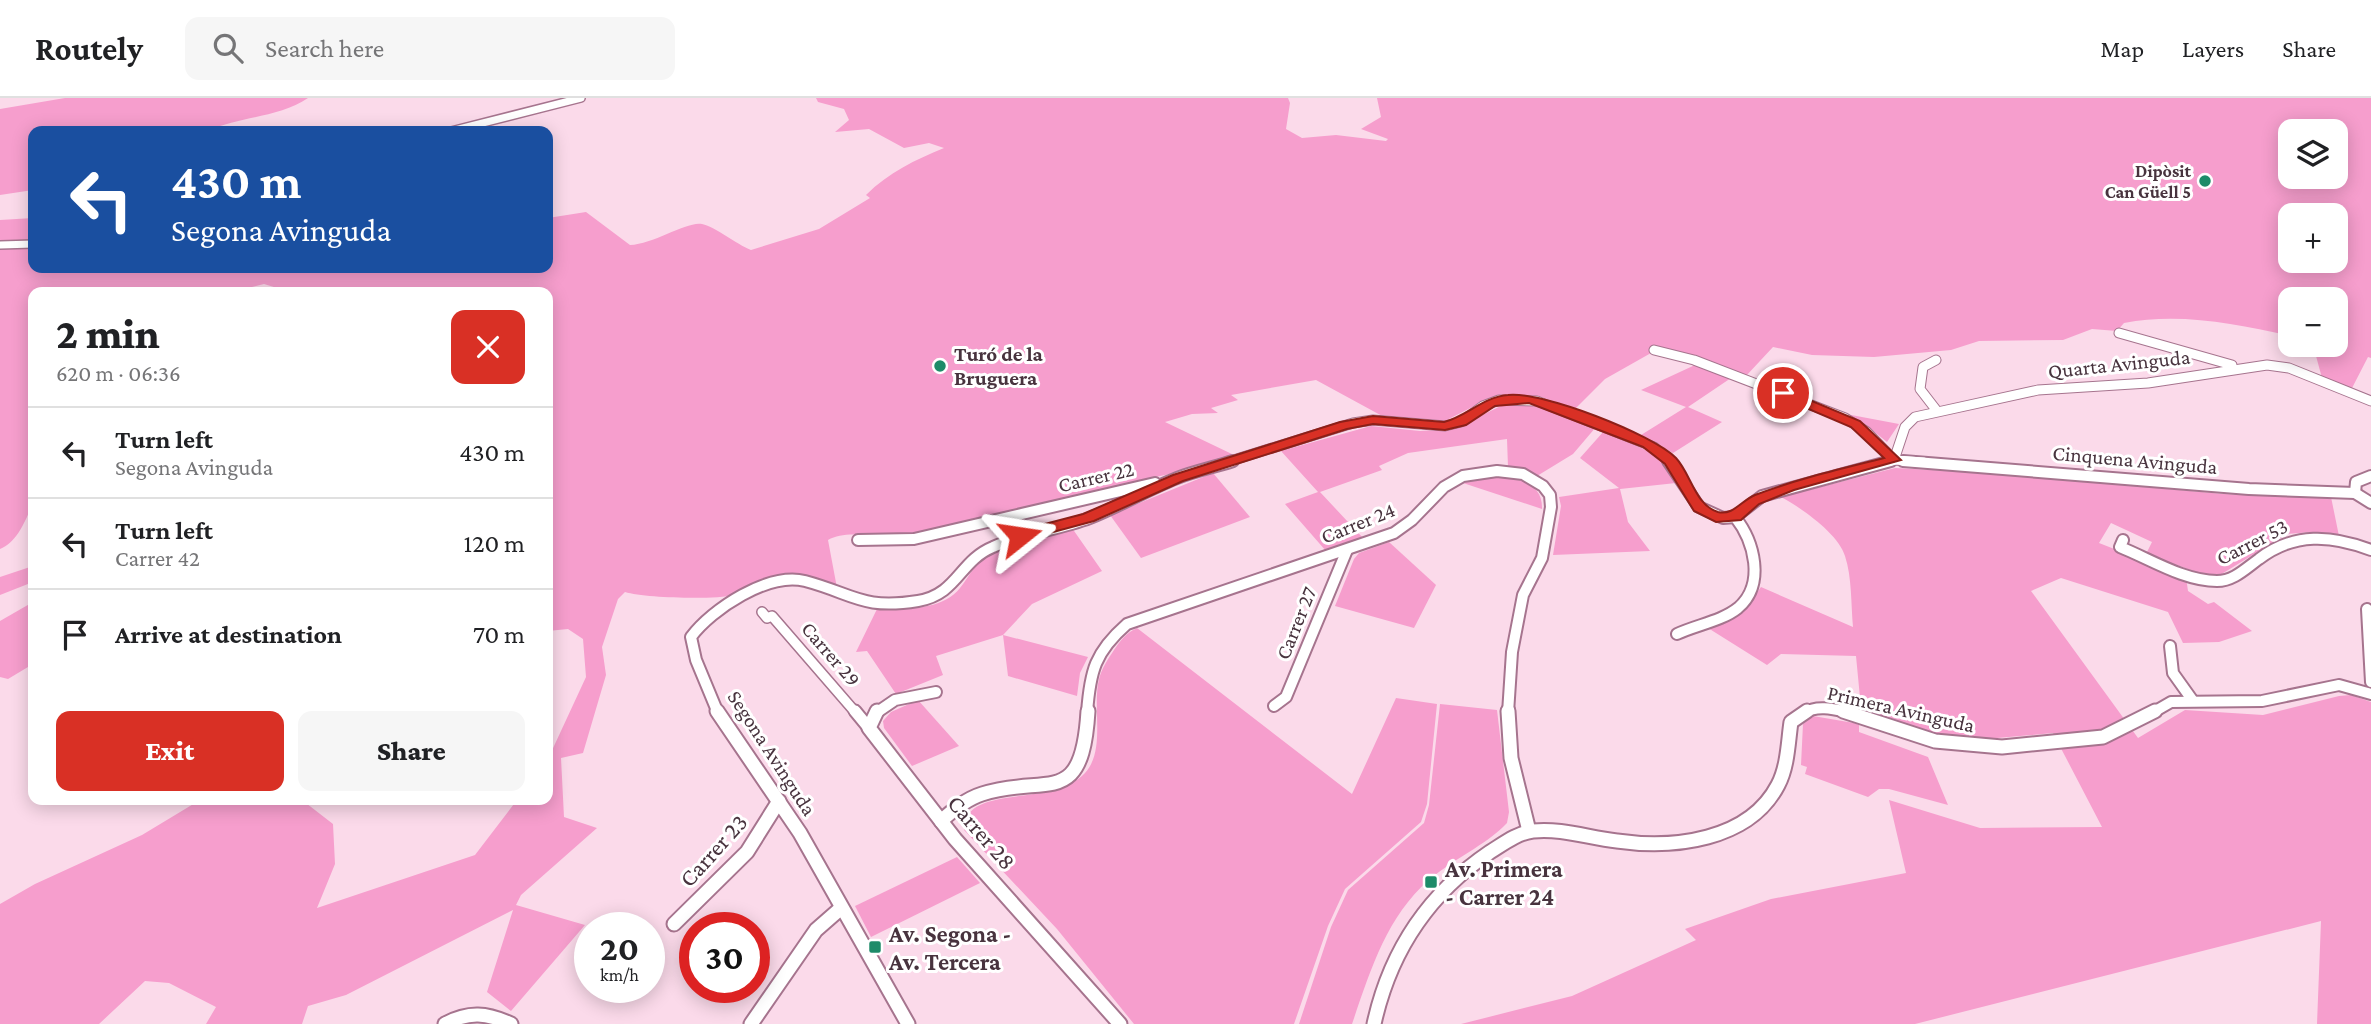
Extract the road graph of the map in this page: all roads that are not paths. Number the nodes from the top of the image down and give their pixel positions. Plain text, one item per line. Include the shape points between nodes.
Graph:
1 (582, 98) edge
2 (471, 126) edge
3 (28, 244) edge
4 (0, 245) edge
5 (2119, 333) dead end
6 (1654, 350) dead end
7 (1936, 360) dead end
8 (2238, 367) junction
9 (2371, 401) edge
10 (1937, 411) junction
11 (1894, 460) junction
12 (2371, 476) edge
13 (1178, 478) junction
14 (2355, 493) junction
15 (2371, 503) edge
16 (1735, 516) junction
17 (858, 540) dead end
18 (2123, 540) dead end
19 (1347, 550) junction
20 (2371, 550) edge
21 (2367, 609) dead end
22 (762, 612) dead end
23 (1677, 634) dead end
24 (2170, 646) dead end
25 (2371, 682) edge
26 (936, 692) dead end
27 (2371, 694) edge
28 (2193, 701) junction
29 (1274, 706) dead end
30 (869, 728) junction
31 (779, 801) junction
32 (941, 821) junction
33 (1530, 831) junction
34 (840, 909) junction
35 (674, 924) dead end
36 (469, 1018) edge
37 (445, 1024) edge
38 (511, 1024) edge
39 (751, 1024) edge
40 (908, 1024) edge
41 (1120, 1024) edge
42 (1374, 1024) edge

1 - 2 street
3 - 4 street
5 - 8 street
6 - 11 street via 1694,360 1845,418 1873,437
7 - 10 street via 1923,367 1920,389
8 - 9 street, Quarta Avinguda via 2284,367
8 - 10 street, Quarta Avinguda via 2148,383 2038,390
10 - 11 street, Quarta Avinguda via 1909,421
11 - 14 street, Cinquena Avinguda via 2249,489
11 - 16 street via 1762,496
12 - 14 street via 2356,482
13 - 16 street, Segona Avinguda via 1353,423 1373,420 1445,426 1461,422 1490,403 1521,398 1565,410 1648,444 1671,461 1699,507 1716,517
13 - 17 street, Carrer 22 via 914,539
13 - 31 street, Segona Avinguda via 1088,517 983,551 967,562 944,593 925,601 860,602 789,580 745,594 705,618 691,637 705,684 728,730
14 - 15 street, Cinquena Avinguda
16 - 23 street via 1755,551 1751,593 1732,612
18 - 20 street, Carrer 53 via 2120,547 2219,581 2296,539 2342,540
19 - 29 street, Carrer 27 via 1286,697
19 - 32 street, Carrer 24 via 1119,629 1102,650 1088,680 1084,733 1078,763 1071,773 1048,785 979,794
19 - 33 street, Carrer 24 via 1404,527 1446,485 1471,474 1515,472 1549,494 1552,502 1544,553 1524,592 1508,690 1510,749
21 - 25 street
22 - 30 street, Carrer 29 via 767,618 772,616
24 - 28 street via 2173,673
26 - 30 street via 915,692 883,706 873,715
27 - 28 street, Primera Avinguda via 2339,685 2262,701
28 - 33 street, Primera Avinguda via 2171,702 2103,737 1995,747 1950,744 1852,713 1810,709 1791,722 1777,788 1730,830 1673,844
30 - 32 street, Carrer 28
31 - 34 street, Segona Avinguda
31 - 35 street, Carrer 23 via 742,855
32 - 41 street, Carrer 28
33 - 42 street via 1459,874 1423,911 1386,982
34 - 39 street via 816,930
34 - 40 street, Segona Avinguda
36 - 37 street
36 - 38 street via 488,1012

